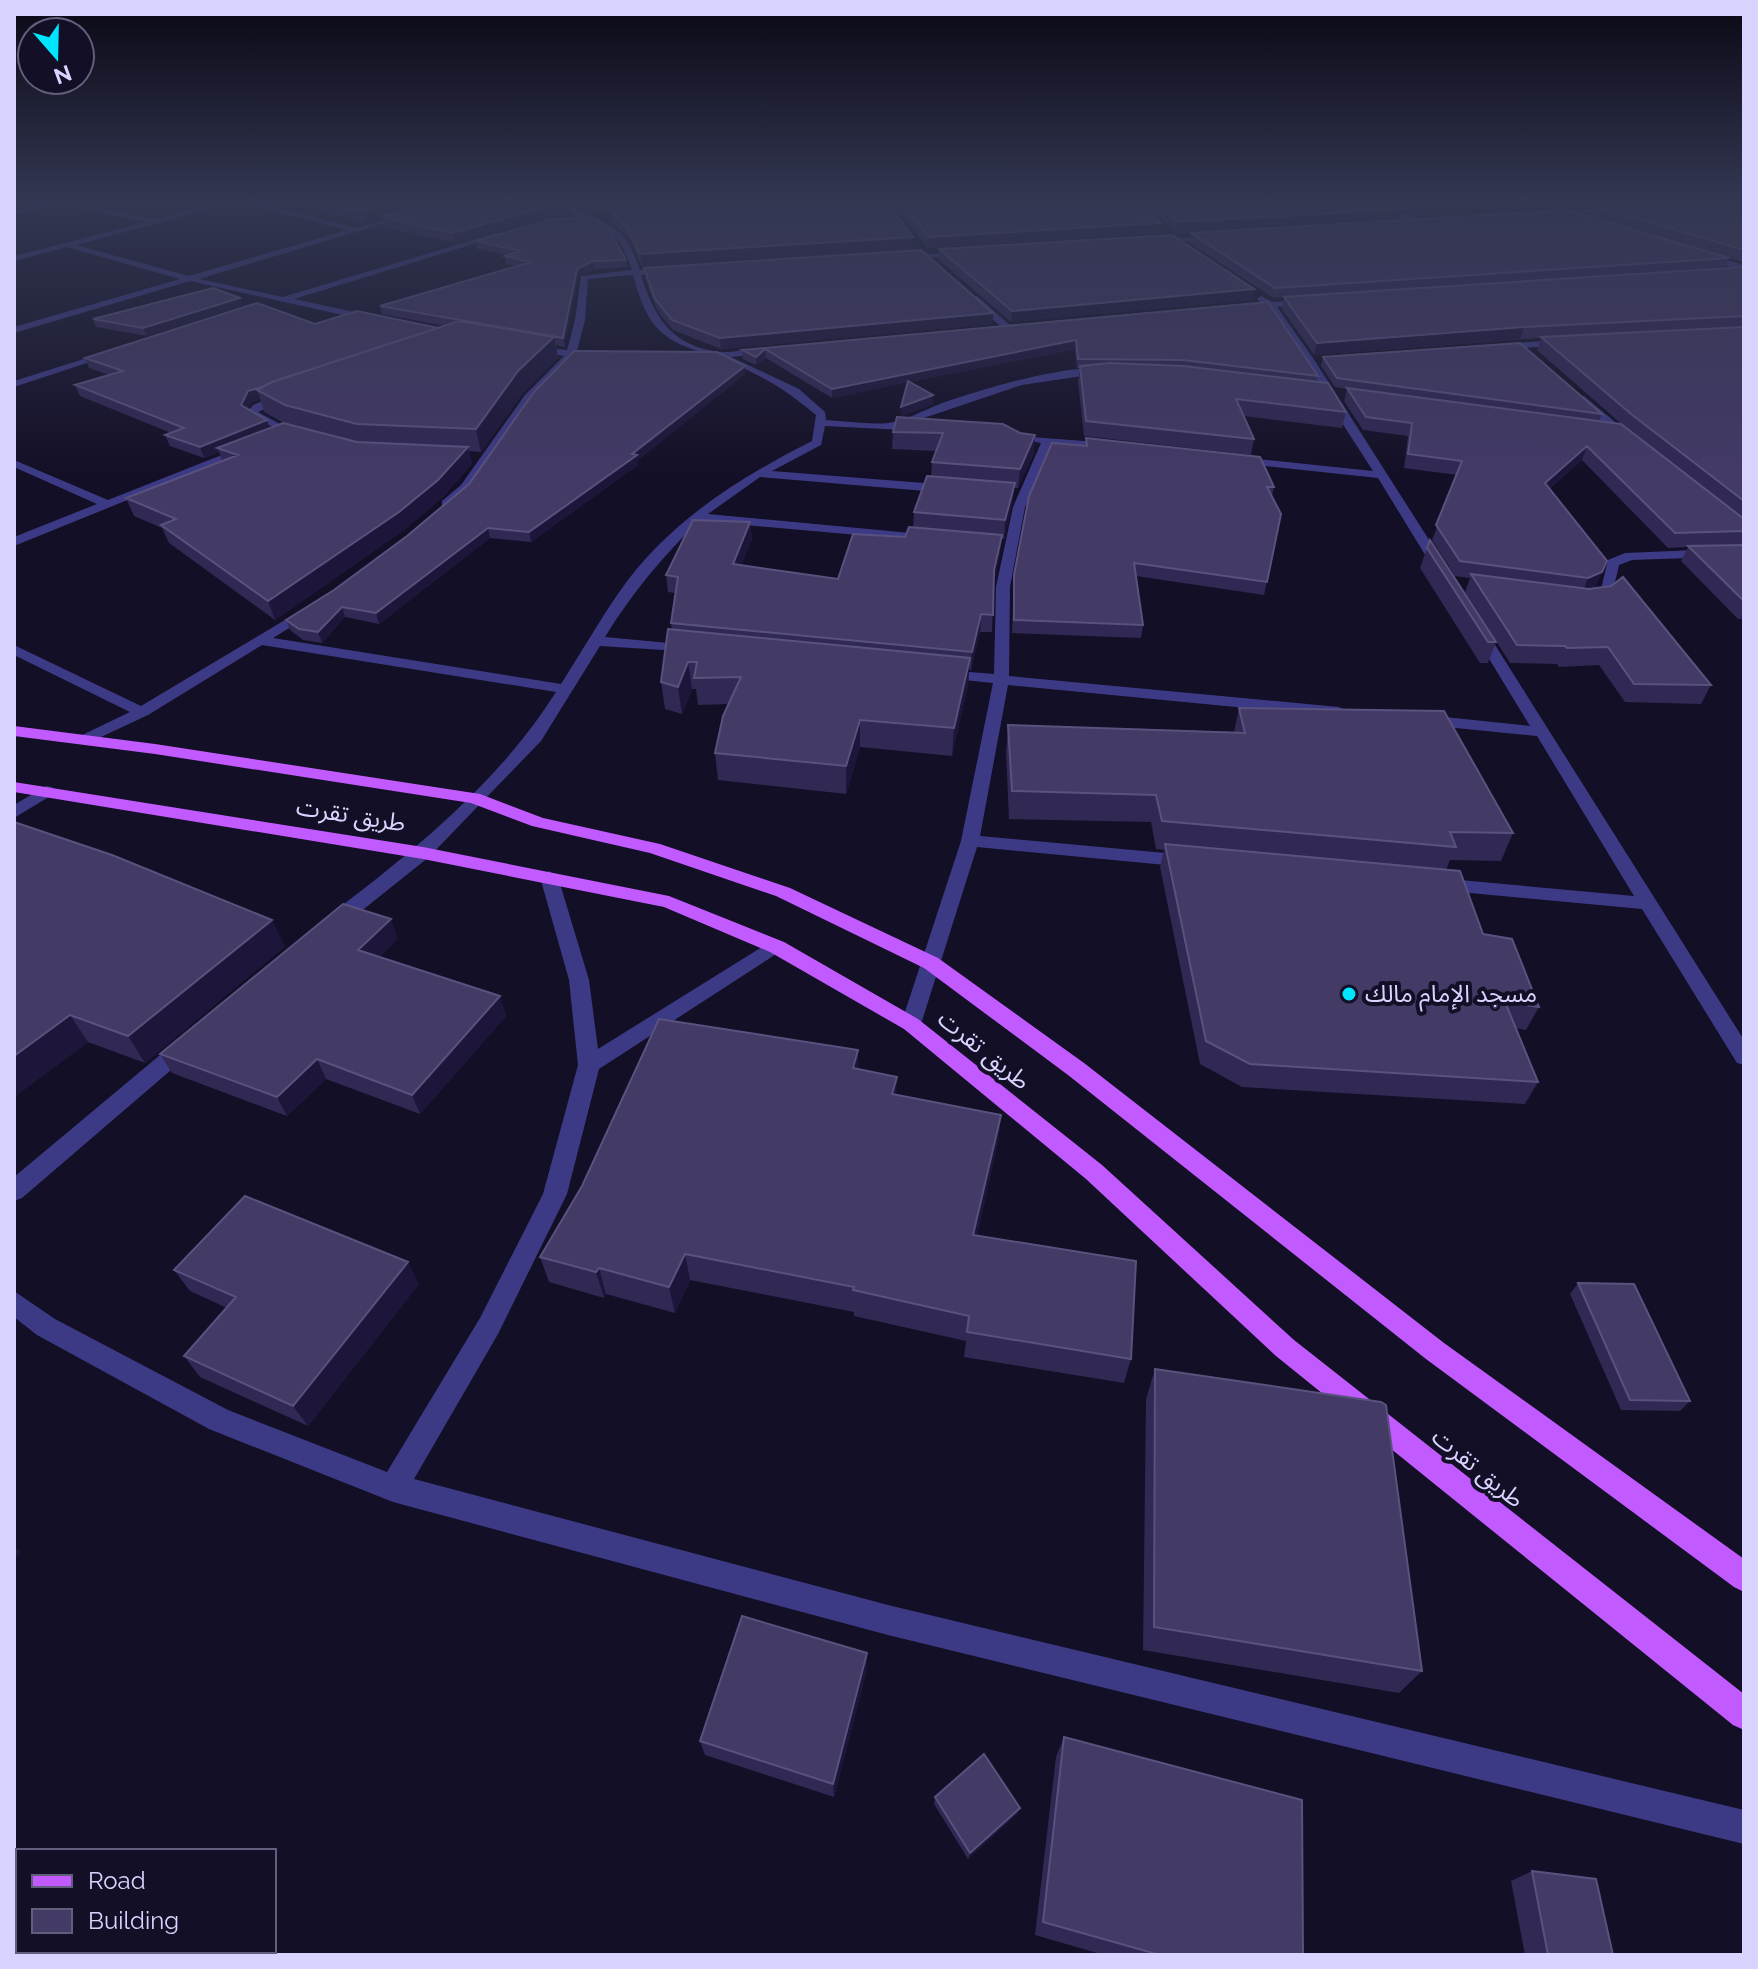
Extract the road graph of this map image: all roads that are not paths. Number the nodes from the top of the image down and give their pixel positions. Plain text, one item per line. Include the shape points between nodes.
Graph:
1 (155, 291) edge
2 (241, 291) edge
3 (310, 291) edge
4 (583, 291) edge
5 (642, 291) edge
6 (966, 291) edge
7 (280, 300) junction
8 (1264, 300) junction
9 (1317, 301) edge
10 (265, 305) edge
11 (1224, 309) edge
12 (384, 321) edge
13 (1025, 328) edge
14 (1009, 329) junction
15 (14, 330) edge
16 (994, 330) edge
17 (1583, 342) edge
18 (1520, 345) junction
19 (515, 346) edge
20 (1490, 348) edge
21 (781, 349) edge
22 (117, 351) edge
23 (571, 354) junction
24 (586, 354) edge
25 (675, 355) edge
26 (720, 355) junction
27 (1531, 355) edge
28 (1121, 372) edge
29 (14, 384) edge
30 (302, 390) edge
31 (1575, 394) edge
32 (820, 423) junction
33 (892, 426) junction
34 (923, 429) edge
35 (1605, 430) edge
36 (1620, 432) junction
37 (273, 437) edge
38 (1016, 437) edge
39 (1048, 440) junction
40 (259, 443) edge
41 (1127, 448) edge
42 (1645, 452) edge
43 (469, 457) edge
44 (484, 458) junction
45 (1222, 458) edge
46 (14, 463) edge
47 (758, 473) junction
48 (1381, 475) junction
49 (962, 490) edge
50 (107, 504) junction
51 (434, 514) edge
52 (696, 517) junction
53 (948, 540) edge
54 (14, 542) edge
55 (1744, 552) edge
56 (1449, 583) edge
57 (1568, 599) edge
58 (319, 603) edge
59 (1466, 610) edge
60 (259, 640) junction
61 (598, 641) junction
62 (14, 649) edge
63 (706, 651) edge
64 (923, 672) edge
65 (1001, 679) junction
66 (564, 689) junction
67 (142, 712) junction
68 (1354, 713) edge
69 (1416, 719) edge
70 (14, 731) edge
71 (1542, 732) junction
72 (86, 739) junction
73 (14, 787) edge
74 (46, 791) junction
75 (474, 798) junction
76 (14, 813) edge
77 (970, 841) junction
78 (423, 853) junction
79 (1207, 862) edge
80 (549, 877) junction
81 (1412, 881) edge
82 (1649, 903) junction
83 (318, 935) edge
84 (777, 947) junction
85 (931, 963) junction
86 (911, 1024) junction
87 (201, 1031) edge
88 (1744, 1057) edge
89 (589, 1065) junction
90 (14, 1191) edge
91 (14, 1302) edge
92 (393, 1488) junction
93 (1744, 1577) edge
94 (1744, 1714) edge
95 (1744, 1827) edge

1 - 15 street
2 - 7 street
3 - 7 street
4 - 23 street
5 - 26 street via 650,317 670,337
6 - 14 street
7 - 10 street
7 - 12 street
8 - 9 street
8 - 11 street
8 - 48 street via 1318,361 1330,393
13 - 14 street
14 - 16 street
17 - 18 street
18 - 20 street
18 - 27 street
19 - 23 street
21 - 26 street
22 - 29 street
23 - 24 street
23 - 44 street via 529,397
25 - 26 street
26 - 32 street via 795,391 821,414
28 - 33 street via 1033,378
30 - 37 street via 252,413 293,434
31 - 36 street
32 - 33 street
32 - 47 street via 817,443
33 - 34 street
35 - 36 street
36 - 42 street
38 - 39 street
39 - 41 street
39 - 65 street via 1016,495 1004,545
40 - 50 street
43 - 44 street
44 - 51 street via 465,488
45 - 48 street
46 - 50 street
47 - 49 street
47 - 52 street
48 - 56 street
50 - 54 street
52 - 53 street
52 - 61 street via 627,591
55 - 57 street via 1630,556 1613,563 1607,591 1598,598
58 - 60 street
59 - 71 street
60 - 66 street
60 - 67 street
61 - 63 street
61 - 66 street
62 - 67 street
64 - 65 street
65 - 68 street
65 - 77 street
66 - 75 street via 535,738
67 - 72 street
69 - 71 street
70 - 72 main road, طريق تقرت
71 - 82 street
72 - 75 main road, طريق تقرت
73 - 74 main road, طريق تقرت
74 - 76 street
74 - 78 main road, طريق تقرت
75 - 78 street
75 - 85 main road, طريق تقرت via 538,822 654,848 783,892
77 - 79 street
77 - 85 street
78 - 80 main road, طريق تقرت
78 - 83 street
80 - 84 main road, طريق تقرت via 669,902
80 - 89 street via 579,980
81 - 82 street
82 - 88 street
84 - 86 main road, طريق تقرت
84 - 89 street
85 - 86 street
85 - 93 main road, طريق تقرت via 1076,1069 1435,1351
86 - 94 main road, طريق تقرت via 1094,1172 1285,1348
87 - 90 street
89 - 92 street via 555,1194 489,1326
91 - 92 street via 46,1327 219,1420
92 - 95 street via 888,1620

